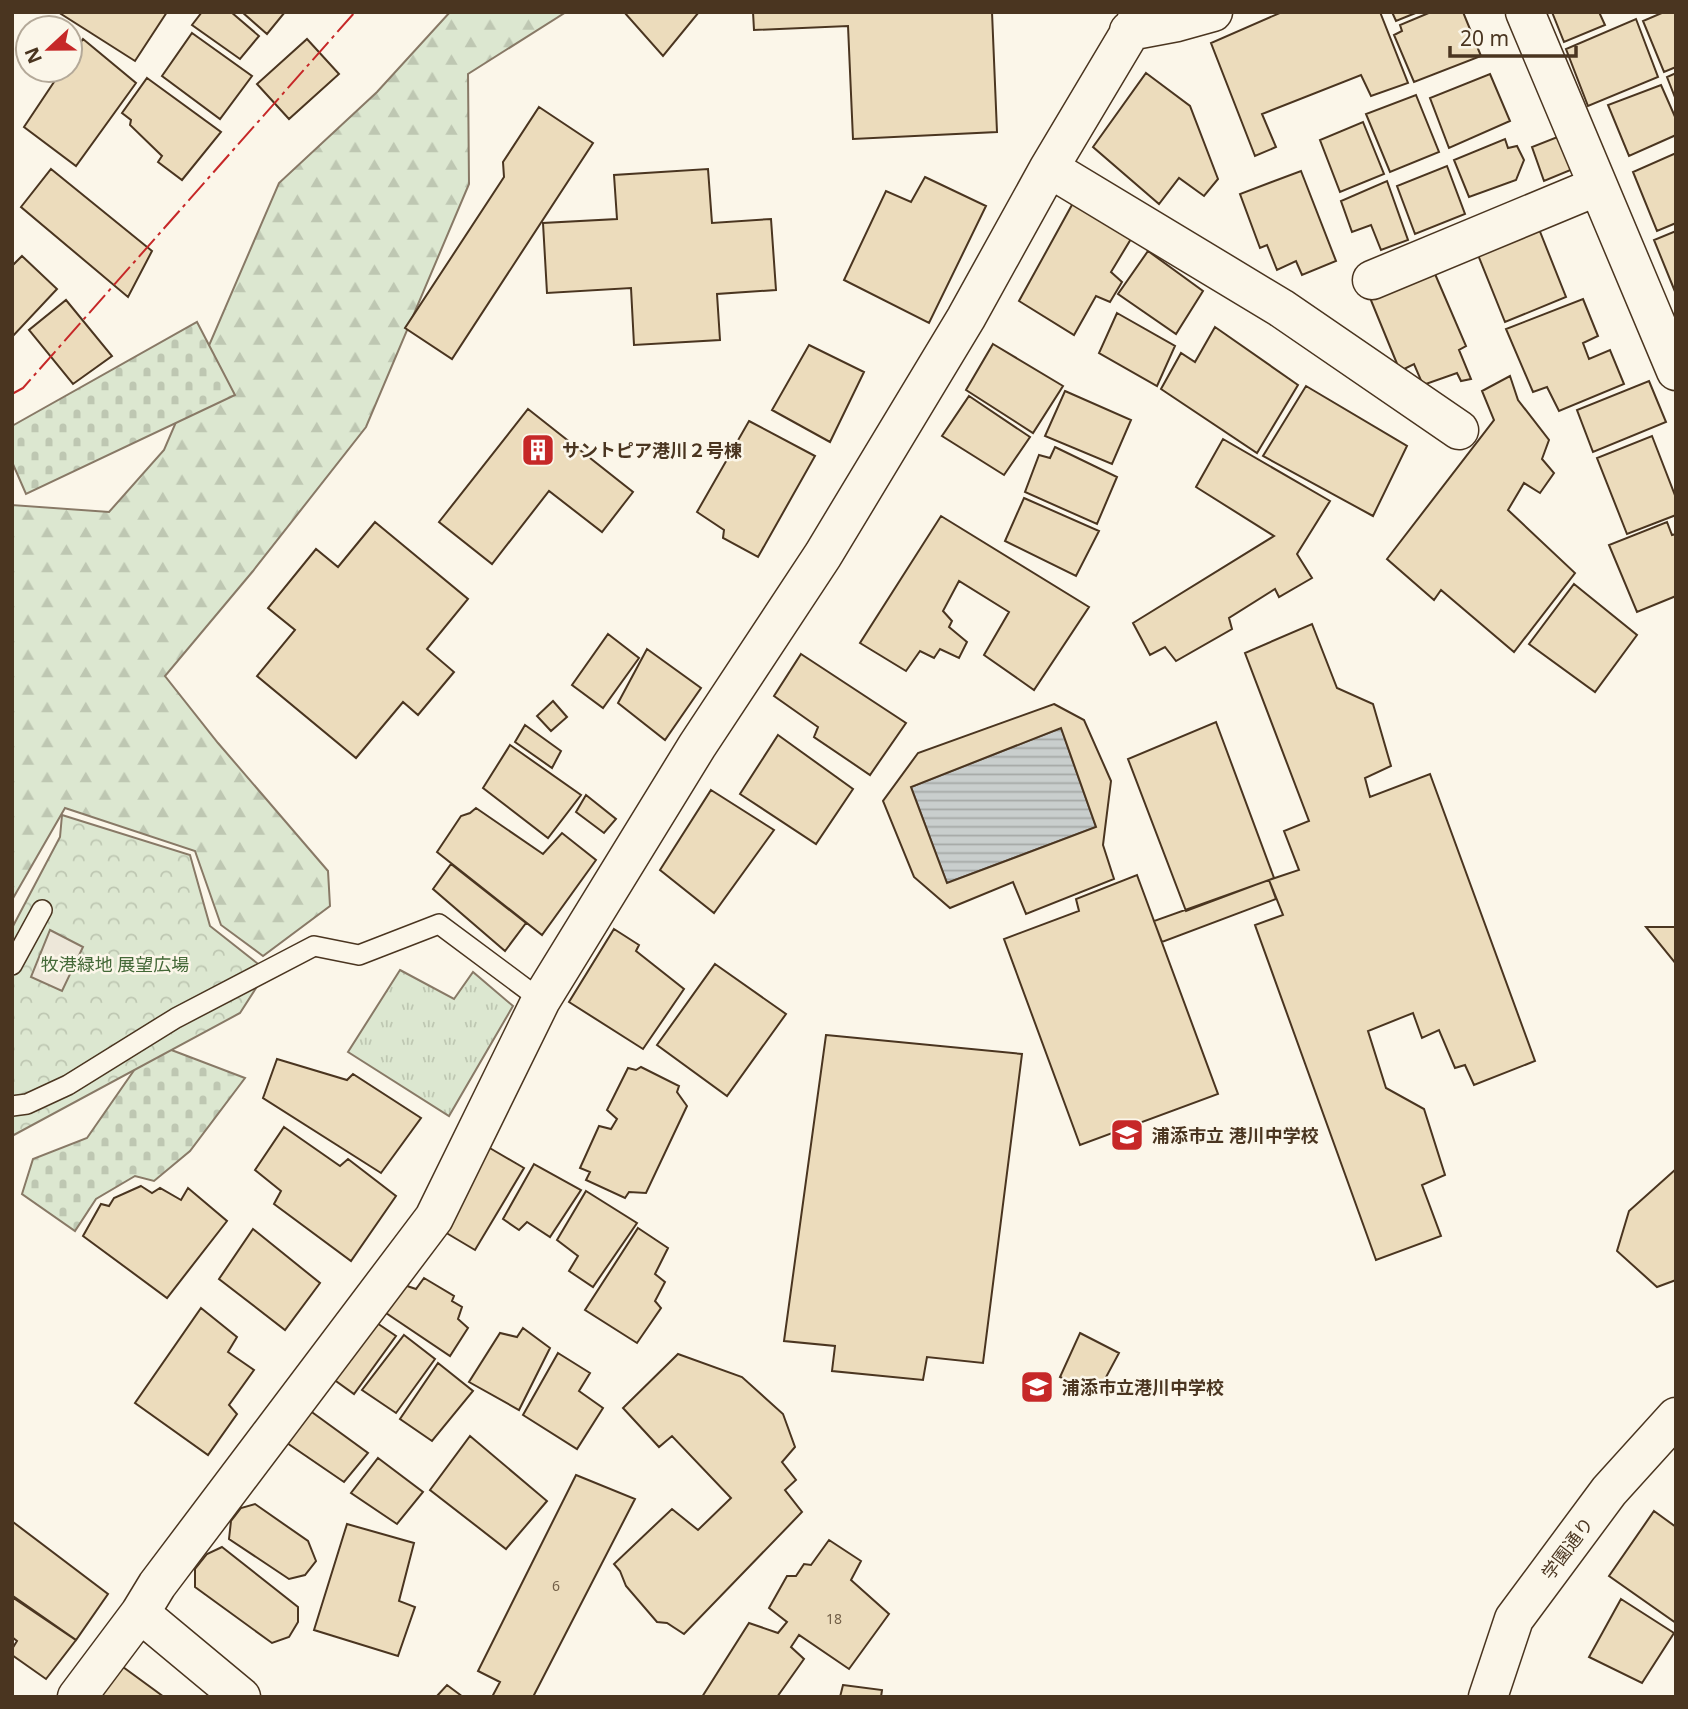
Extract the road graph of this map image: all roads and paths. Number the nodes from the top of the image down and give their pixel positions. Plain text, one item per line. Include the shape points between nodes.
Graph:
1 (1213, 12) edge
2 (1525, 12) edge
3 (1136, 22) edge
4 (1049, 168) junction
5 (1598, 186) junction
6 (1372, 280) dead end
7 (1668, 329) edge
8 (1676, 370) edge
9 (1459, 429) dead end
10 (42, 910) dead end
11 (12, 965) edge
12 (541, 1000) junction
13 (12, 1106) edge
14 (1673, 1426) edge
15 (141, 1613) junction
16 (77, 1697) edge
17 (241, 1697) edge
18 (1488, 1697) edge

1 - 3 street via 1177,22
2 - 5 street
3 - 4 street
4 - 9 street via 1281,308
4 - 12 street via 966,318 830,544 697,746
5 - 6 street
5 - 7 street
7 - 8 street
10 - 11 lane
12 - 13 lane via 439,924 359,955 314,946 176,1018 68,1084 27,1104
12 - 15 street via 434,1218 157,1585
14 - 18 street, 学園通り via 1609,1492 1514,1619
15 - 16 street
15 - 17 street

